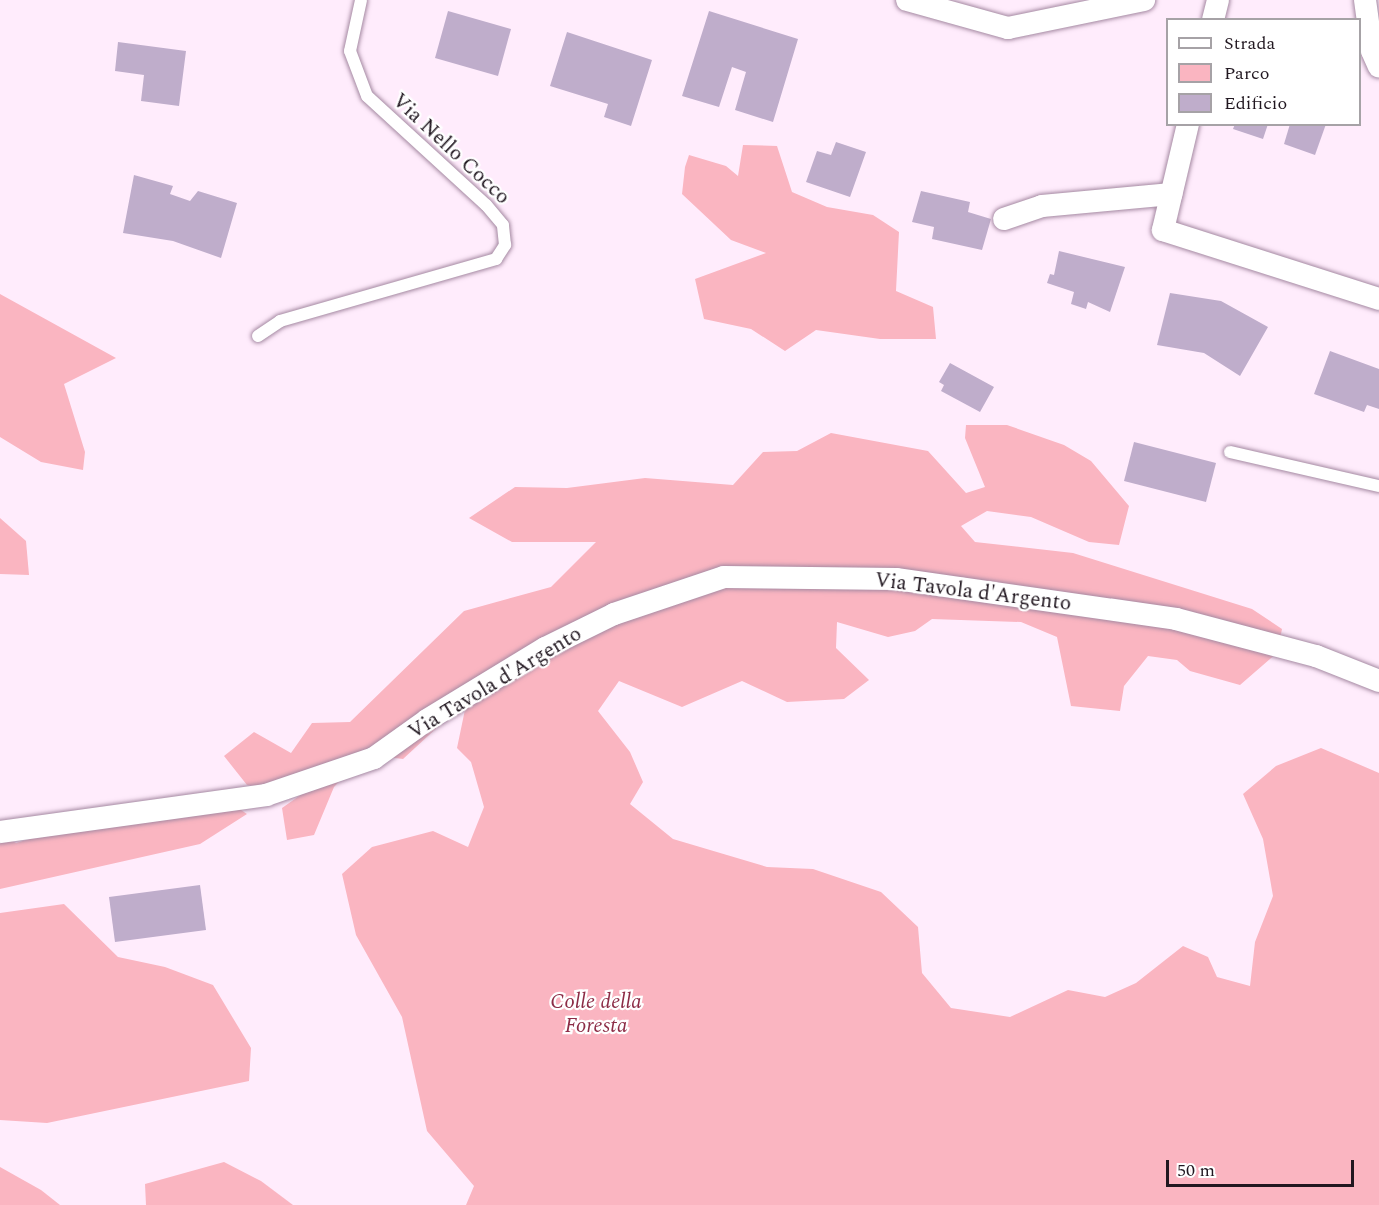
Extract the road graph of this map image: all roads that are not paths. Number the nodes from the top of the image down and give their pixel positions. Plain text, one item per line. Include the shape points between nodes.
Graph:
1 (361, 0) edge
2 (907, 0) edge
3 (1143, 0) edge
4 (1218, 0) edge
5 (1365, 0) edge
6 (1214, 18) edge
7 (1379, 67) edge
8 (1188, 126) edge
9 (1172, 194) junction
10 (1004, 219) dead end
11 (1379, 299) edge
12 (258, 336) dead end
13 (1230, 452) dead end
14 (1379, 486) edge
15 (1379, 681) edge
16 (0, 832) edge

1 - 12 lane, Via Nello Cocco via 350,51 367,96 486,205 503,225 505,244 496,259 280,321
2 - 3 street via 1008,28
4 - 6 street
5 - 7 street via 1372,51
8 - 9 street
9 - 10 street via 1042,206
9 - 11 street via 1163,230
13 - 14 lane
15 - 16 street, Via Tavola d'Argento via 1316,656 1176,619 896,579 724,577 614,614 545,648 427,720 374,758 266,795

